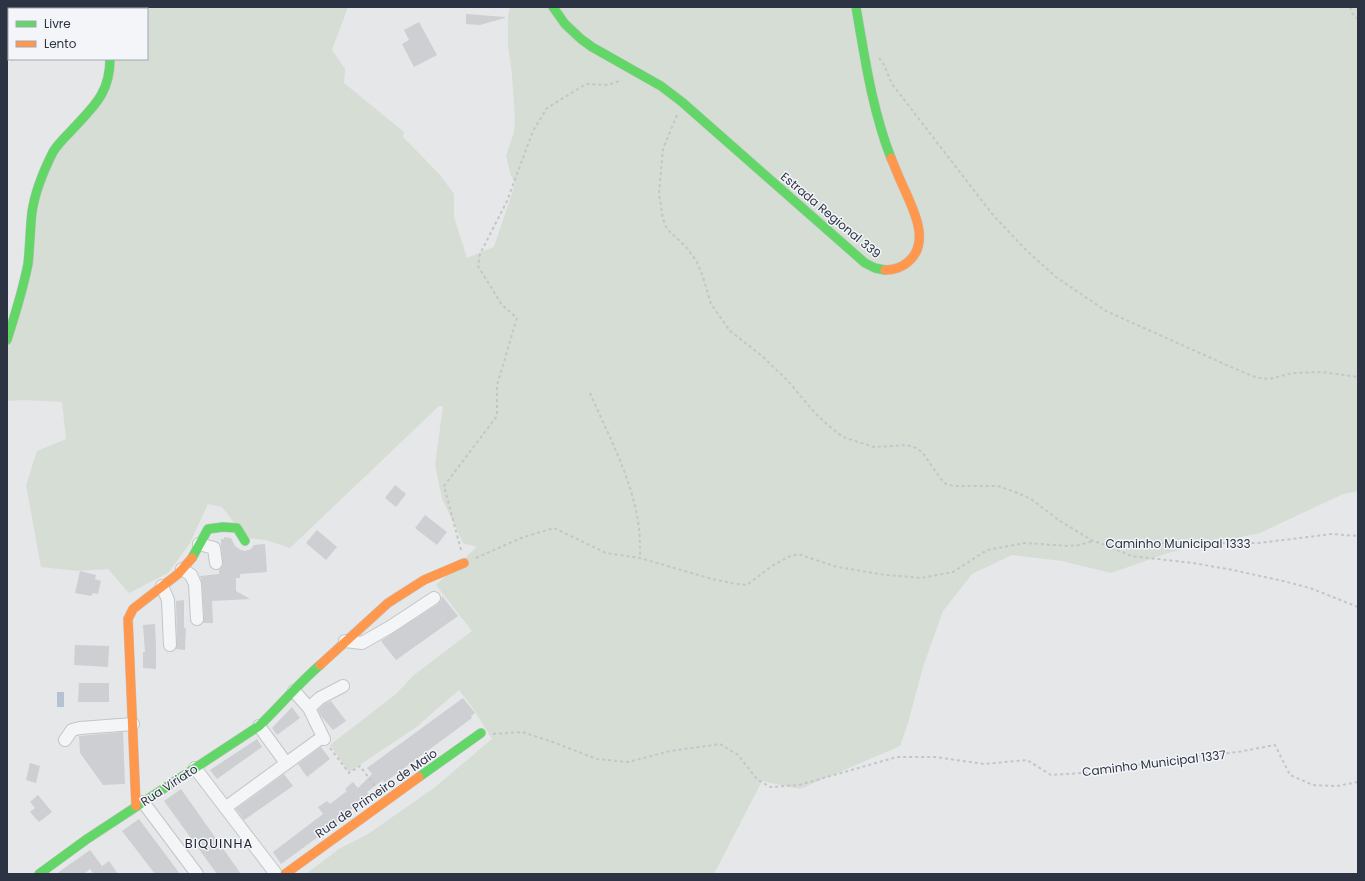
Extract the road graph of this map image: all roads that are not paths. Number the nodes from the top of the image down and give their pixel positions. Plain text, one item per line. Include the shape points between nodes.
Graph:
1 (554, 7) edge
2 (856, 7) edge
3 (110, 60) edge
4 (7, 340) edge
5 (244, 541) dead end
6 (199, 544) junction
7 (216, 563) dead end
8 (464, 563) road end
9 (182, 568) junction
10 (162, 586) junction
11 (434, 598) dead end
12 (197, 619) dead end
13 (345, 641) junction
14 (170, 645) dead end
15 (343, 686) dead end
16 (294, 691) junction
17 (308, 708) junction
18 (133, 724) junction
19 (258, 726) junction
20 (481, 733) road end
21 (65, 740) dead end
22 (286, 763) junction
23 (195, 768) junction
24 (139, 804) junction
25 (226, 808) junction
26 (39, 874) edge
27 (197, 874) edge
28 (276, 874) edge
29 (285, 874) edge

1 - 2 street, Estrada Regional 339 via 565,24 580,39 642,74 682,102 865,262 879,269 892,270 905,264 915,254 919,239 918,228 915,214 875,113
3 - 4 street via 110,73 98,103 54,151 40,181 32,211 24,284
5 - 6 street via 237,528 223,527 208,529
6 - 7 street via 214,548
6 - 9 street via 195,554
8 - 13 street, Rua Viriato via 424,580 388,603
9 - 10 street
9 - 12 street via 191,575 194,584
10 - 14 street via 168,600
10 - 18 street via 133,609 128,619
11 - 13 street via 362,643
13 - 16 street, Rua Viriato
15 - 17 street via 320,698
16 - 17 street
16 - 19 street, Rua Viriato
17 - 22 street via 320,740
18 - 21 street via 80,728 72,730
18 - 24 street
19 - 22 street
19 - 23 street, Rua Viriato
20 - 29 street, Rua de Primeiro de Maio
22 - 25 street
23 - 24 street, Rua Viriato
23 - 25 street
24 - 26 street, Rua Viriato
24 - 27 street
25 - 28 street

